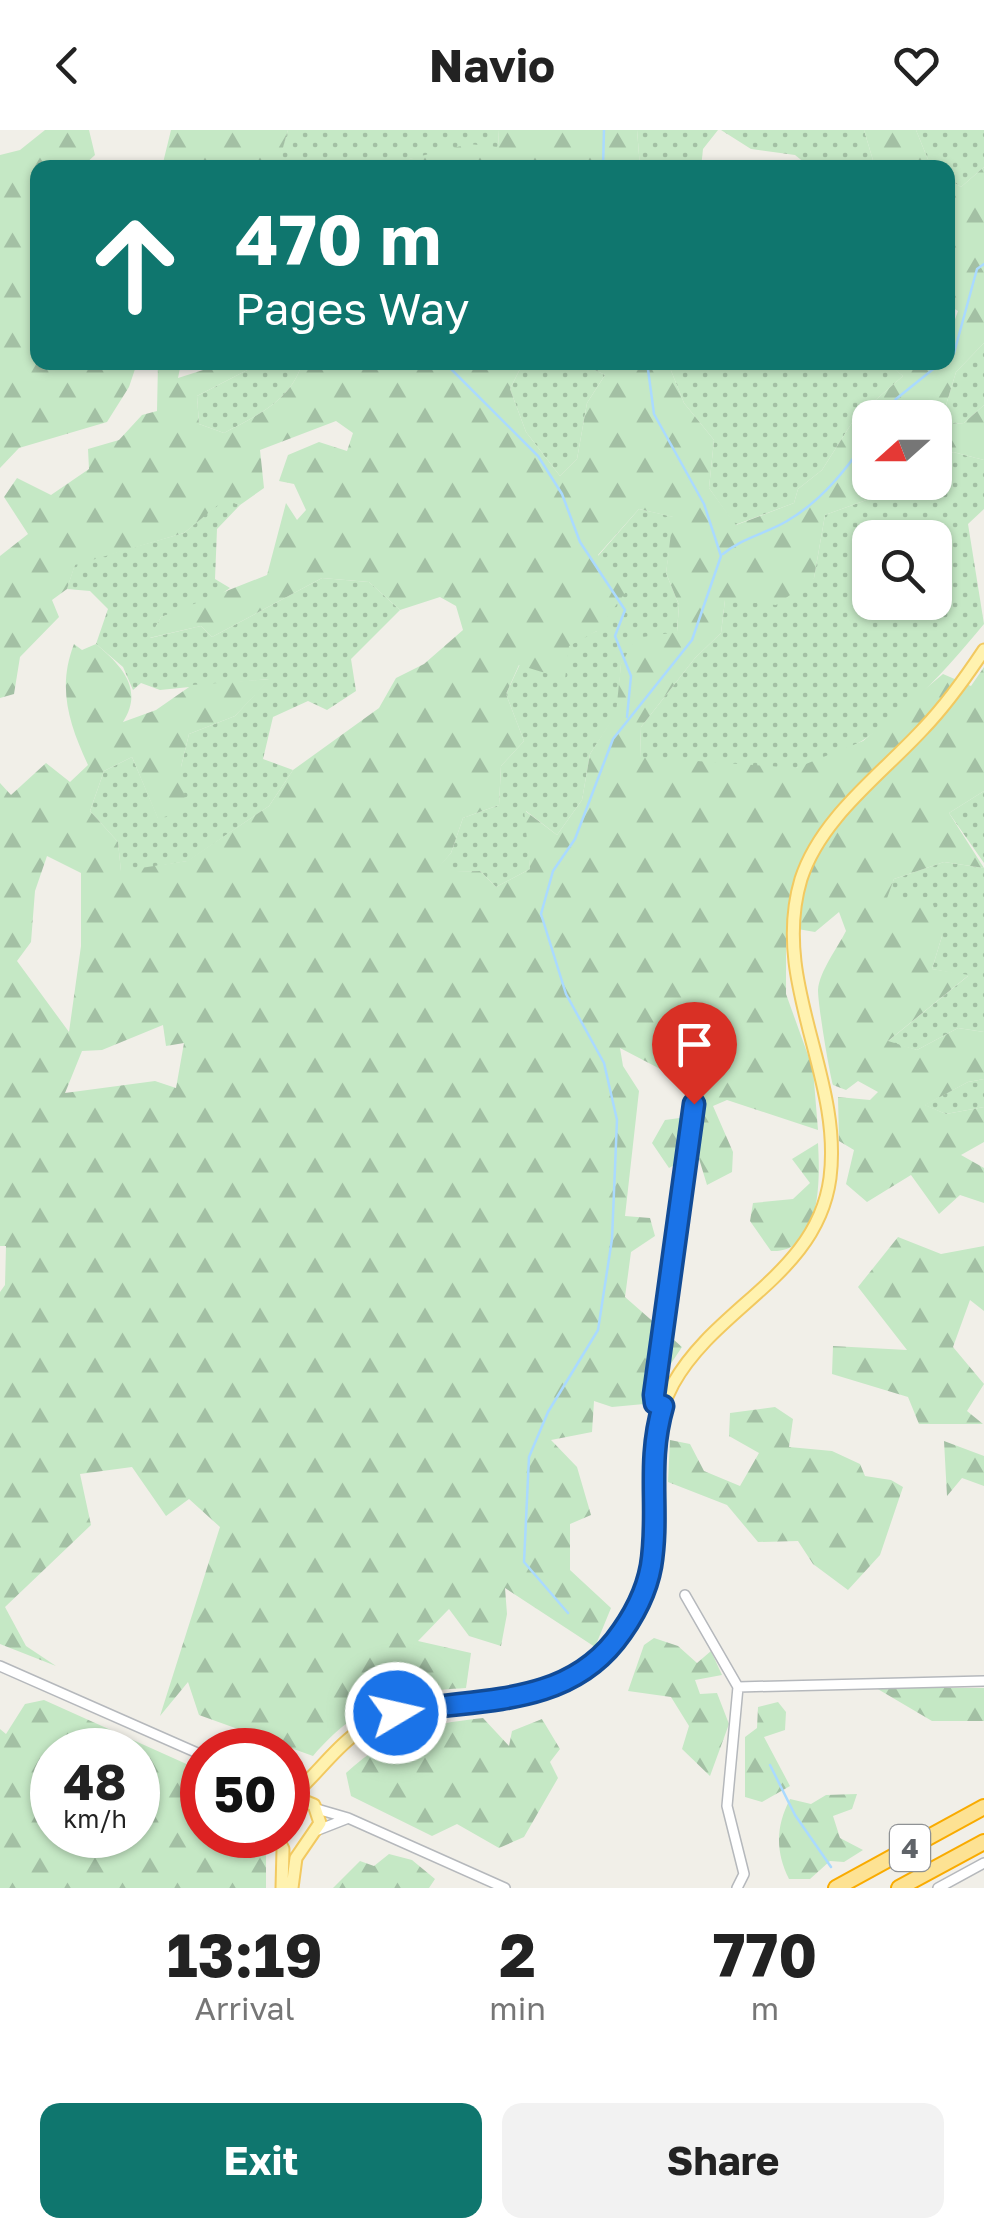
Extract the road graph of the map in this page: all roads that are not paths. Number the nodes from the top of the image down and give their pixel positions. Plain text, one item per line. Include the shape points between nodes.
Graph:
1 (984, 650) edge
2 (694, 1104) dead end
3 (663, 1406) junction
4 (685, 1595) dead end
5 (0, 1666) edge
6 (984, 1681) edge
7 (738, 1687) junction
8 (180, 1745) edge
9 (310, 1781) joint
10 (310, 1805) edge
11 (315, 1807) junction
12 (984, 1807) edge
13 (348, 1818) junction
14 (318, 1830) junction
15 (310, 1840) edge
16 (984, 1842) edge
17 (283, 1858) edge
18 (296, 1858) edge
19 (984, 1863) edge
20 (282, 1888) edge
21 (292, 1888) edge
22 (505, 1888) edge
23 (737, 1888) edge
24 (836, 1888) edge
25 (899, 1888) edge
26 (938, 1888) edge

1 - 3 main road via 946,704 824,833 802,879 792,938 832,1150 822,1212 790,1265 684,1367
2 - 3 street via 654,1395
3 - 9 main road via 652,1445 651,1564 628,1624 609,1649 590,1669 553,1689 424,1707 369,1724 346,1738
4 - 7 street
5 - 8 street
6 - 7 street
7 - 23 street via 727,1806 744,1874
9 - 11 main road
10 - 11 main road
11 - 13 street
11 - 14 main road
12 - 24 highway, 4
13 - 14 street
13 - 22 street
14 - 15 main road
16 - 25 highway, 4
17 - 20 main road
18 - 21 main road
19 - 26 street

